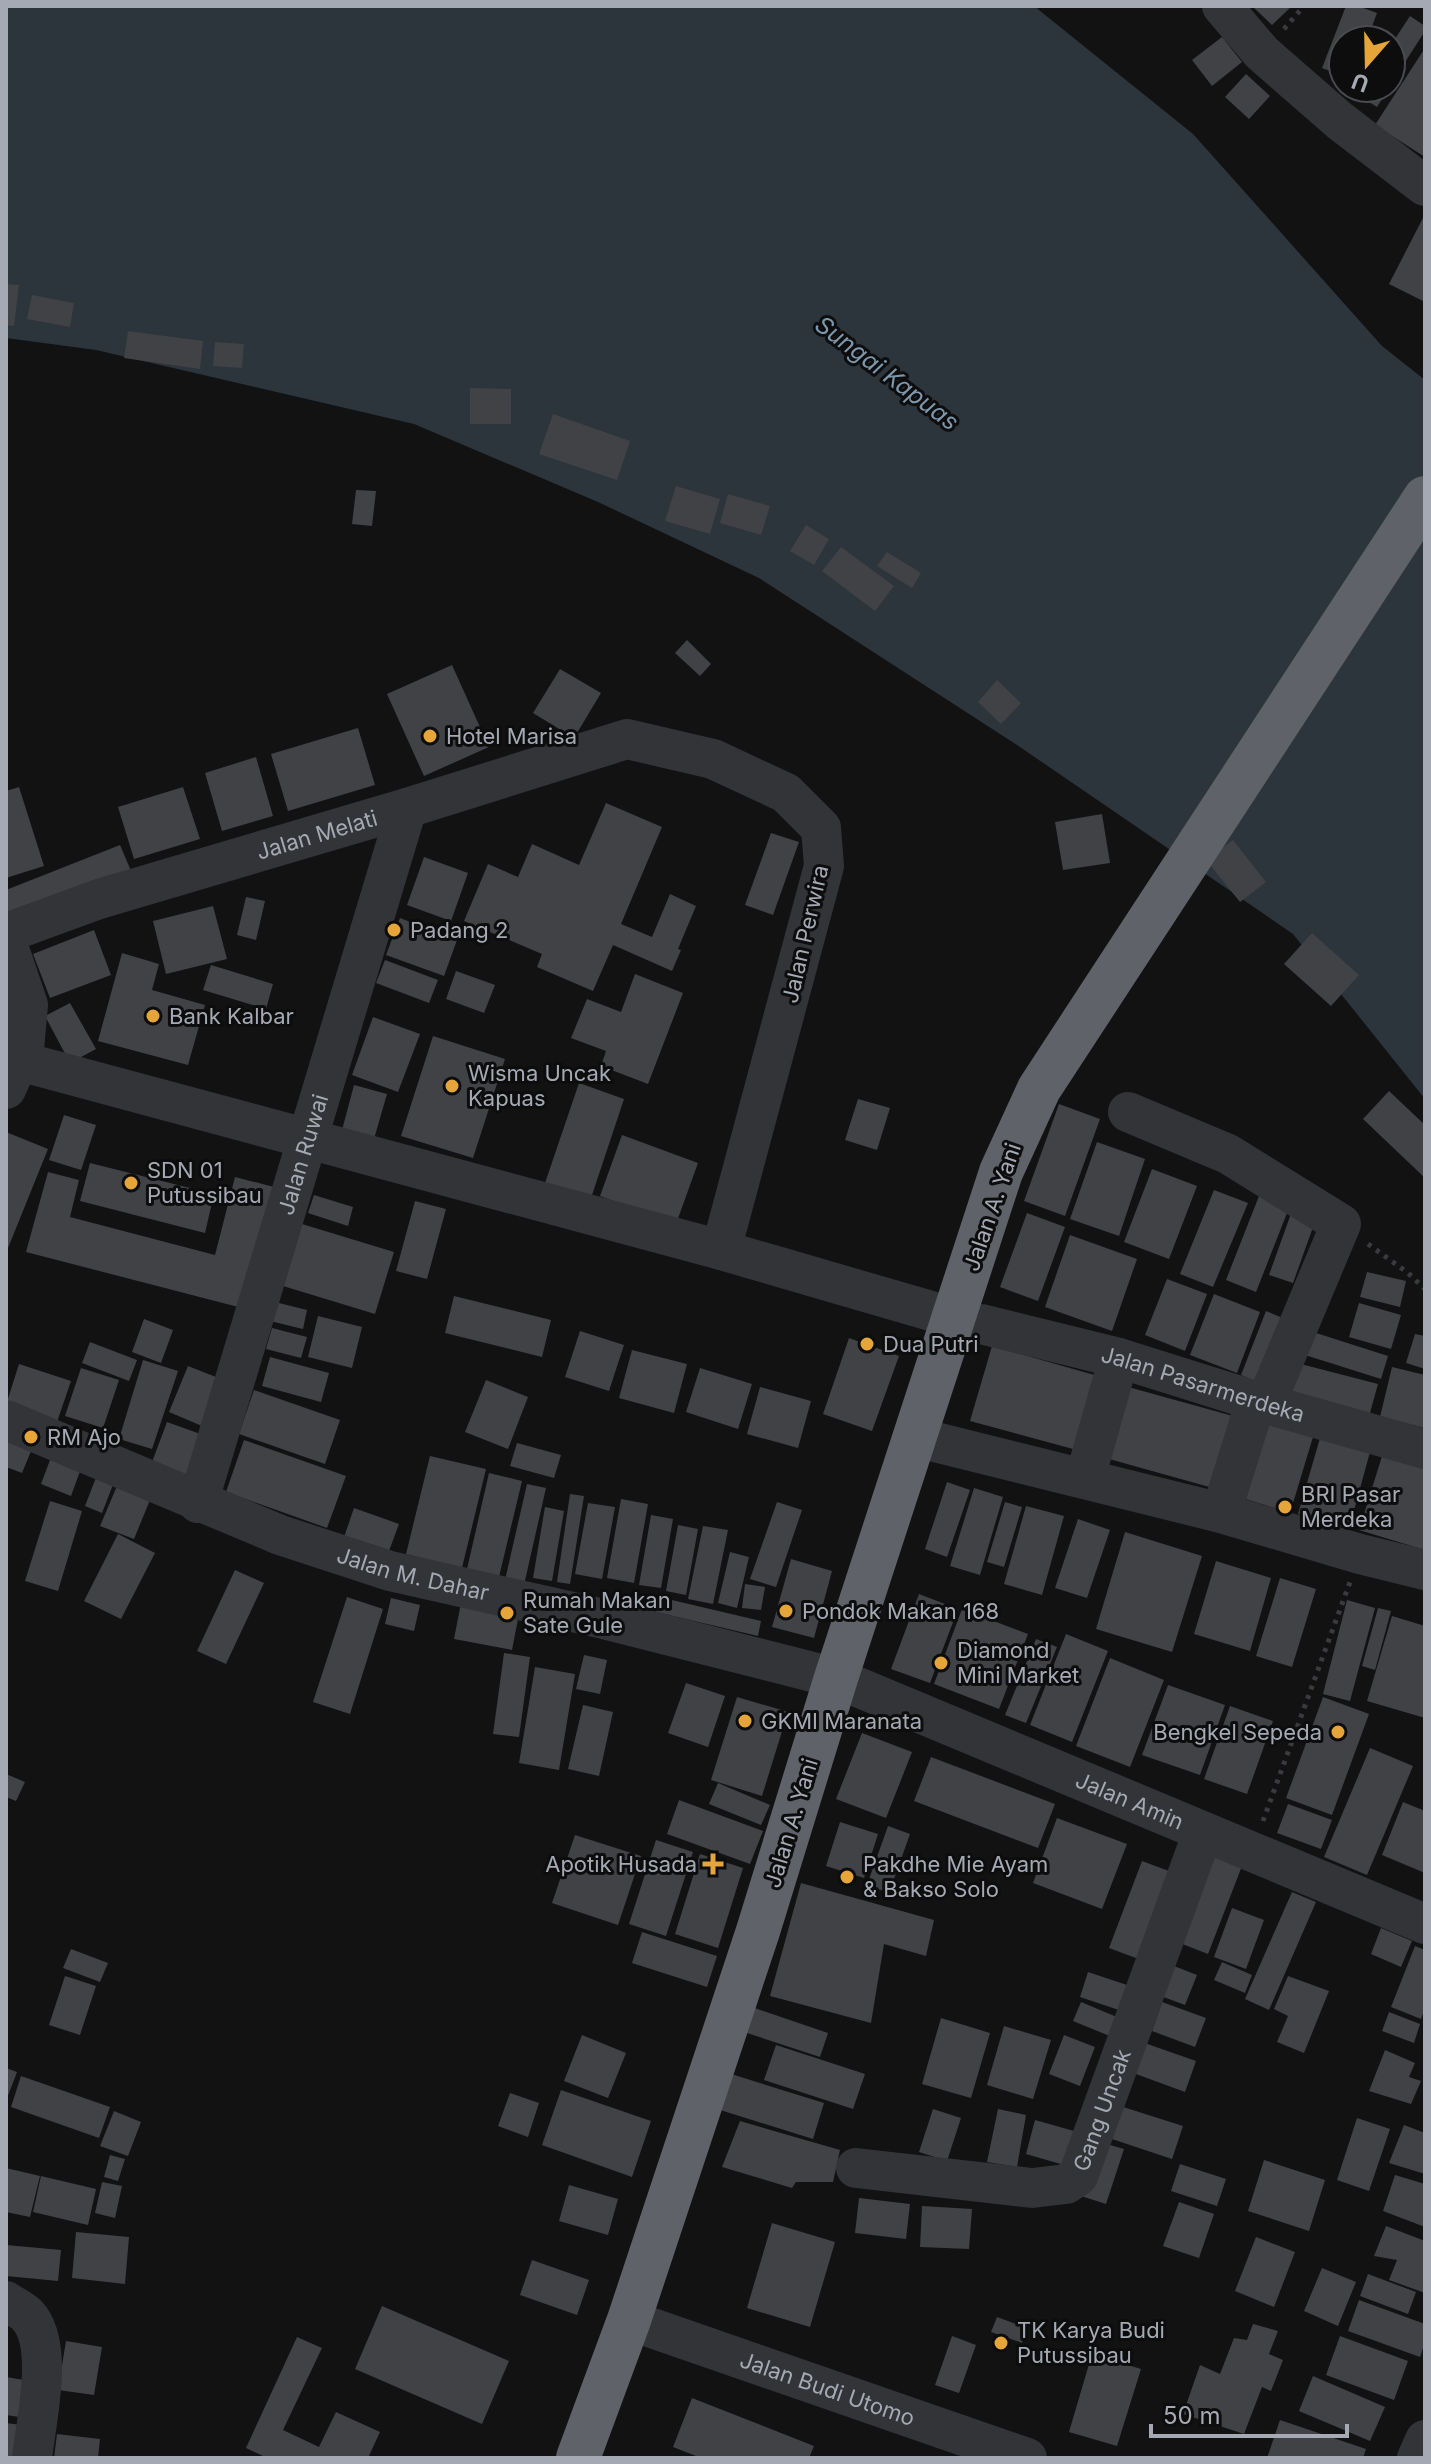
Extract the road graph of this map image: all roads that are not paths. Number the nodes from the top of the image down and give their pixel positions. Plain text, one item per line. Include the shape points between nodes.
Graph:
1 (1222, 6) edge
2 (1425, 186) edge
3 (1425, 498) edge
4 (627, 739) joint
5 (407, 808) junction
6 (6, 933) edge
7 (6, 940) edge
8 (12, 1075) edge
9 (1128, 1112) dead end
10 (307, 1138) junction
11 (721, 1250) junction
12 (931, 1311) dead end
13 (981, 1324) dead end
14 (1119, 1358) junction
15 (1261, 1402) junction
16 (6, 1420) edge
17 (915, 1437) junction
18 (1425, 1449) edge
19 (1085, 1478) junction
20 (198, 1503) junction
21 (1221, 1513) junction
22 (1425, 1570) edge
23 (836, 1678) junction
24 (1203, 1832) junction
25 (1425, 1924) edge
26 (856, 2168) dead end
27 (6, 2301) edge
28 (629, 2320) junction
29 (1425, 2440) edge
30 (32, 2458) edge
31 (578, 2458) edge
32 (1027, 2458) edge
33 (1417, 2458) edge

1 - 2 street via 1262,53
3 - 17 highway, Jalan A. Yani via 1039,1089 1001,1172
4 - 5 street, Jalan Melati
4 - 11 street, Jalan Perwira via 713,759 786,793 821,828 824,866 815,905
5 - 6 street, Jalan Melati via 99,899
5 - 10 street, Jalan Ruwai
7 - 8 street via 28,1005 24,1049
8 - 10 street
9 - 15 street via 1228,1154 1341,1224
10 - 11 street
10 - 20 street, Jalan Ruwai
11 - 12 street
13 - 14 street, Jalan Pasarmerdeka
14 - 15 street, Jalan Pasarmerdeka
14 - 19 street
15 - 18 street, Jalan Pasarmerdeka
15 - 21 street
16 - 20 street, Jalan M. Dahar
17 - 19 street
17 - 23 highway, Jalan A. Yani
19 - 21 street
20 - 23 street, Jalan M. Dahar via 390,1571
21 - 22 street
23 - 24 street, Jalan Amin
23 - 28 highway, Jalan A. Yani
24 - 25 street, Jalan Amin
24 - 26 street, Gang Uncak via 1078,2176 1066,2184 1032,2188
27 - 30 street via 27,2315 39,2335 43,2358
28 - 31 highway, Jalan A. Yani
28 - 32 street, Jalan Budi Utomo
29 - 33 street

